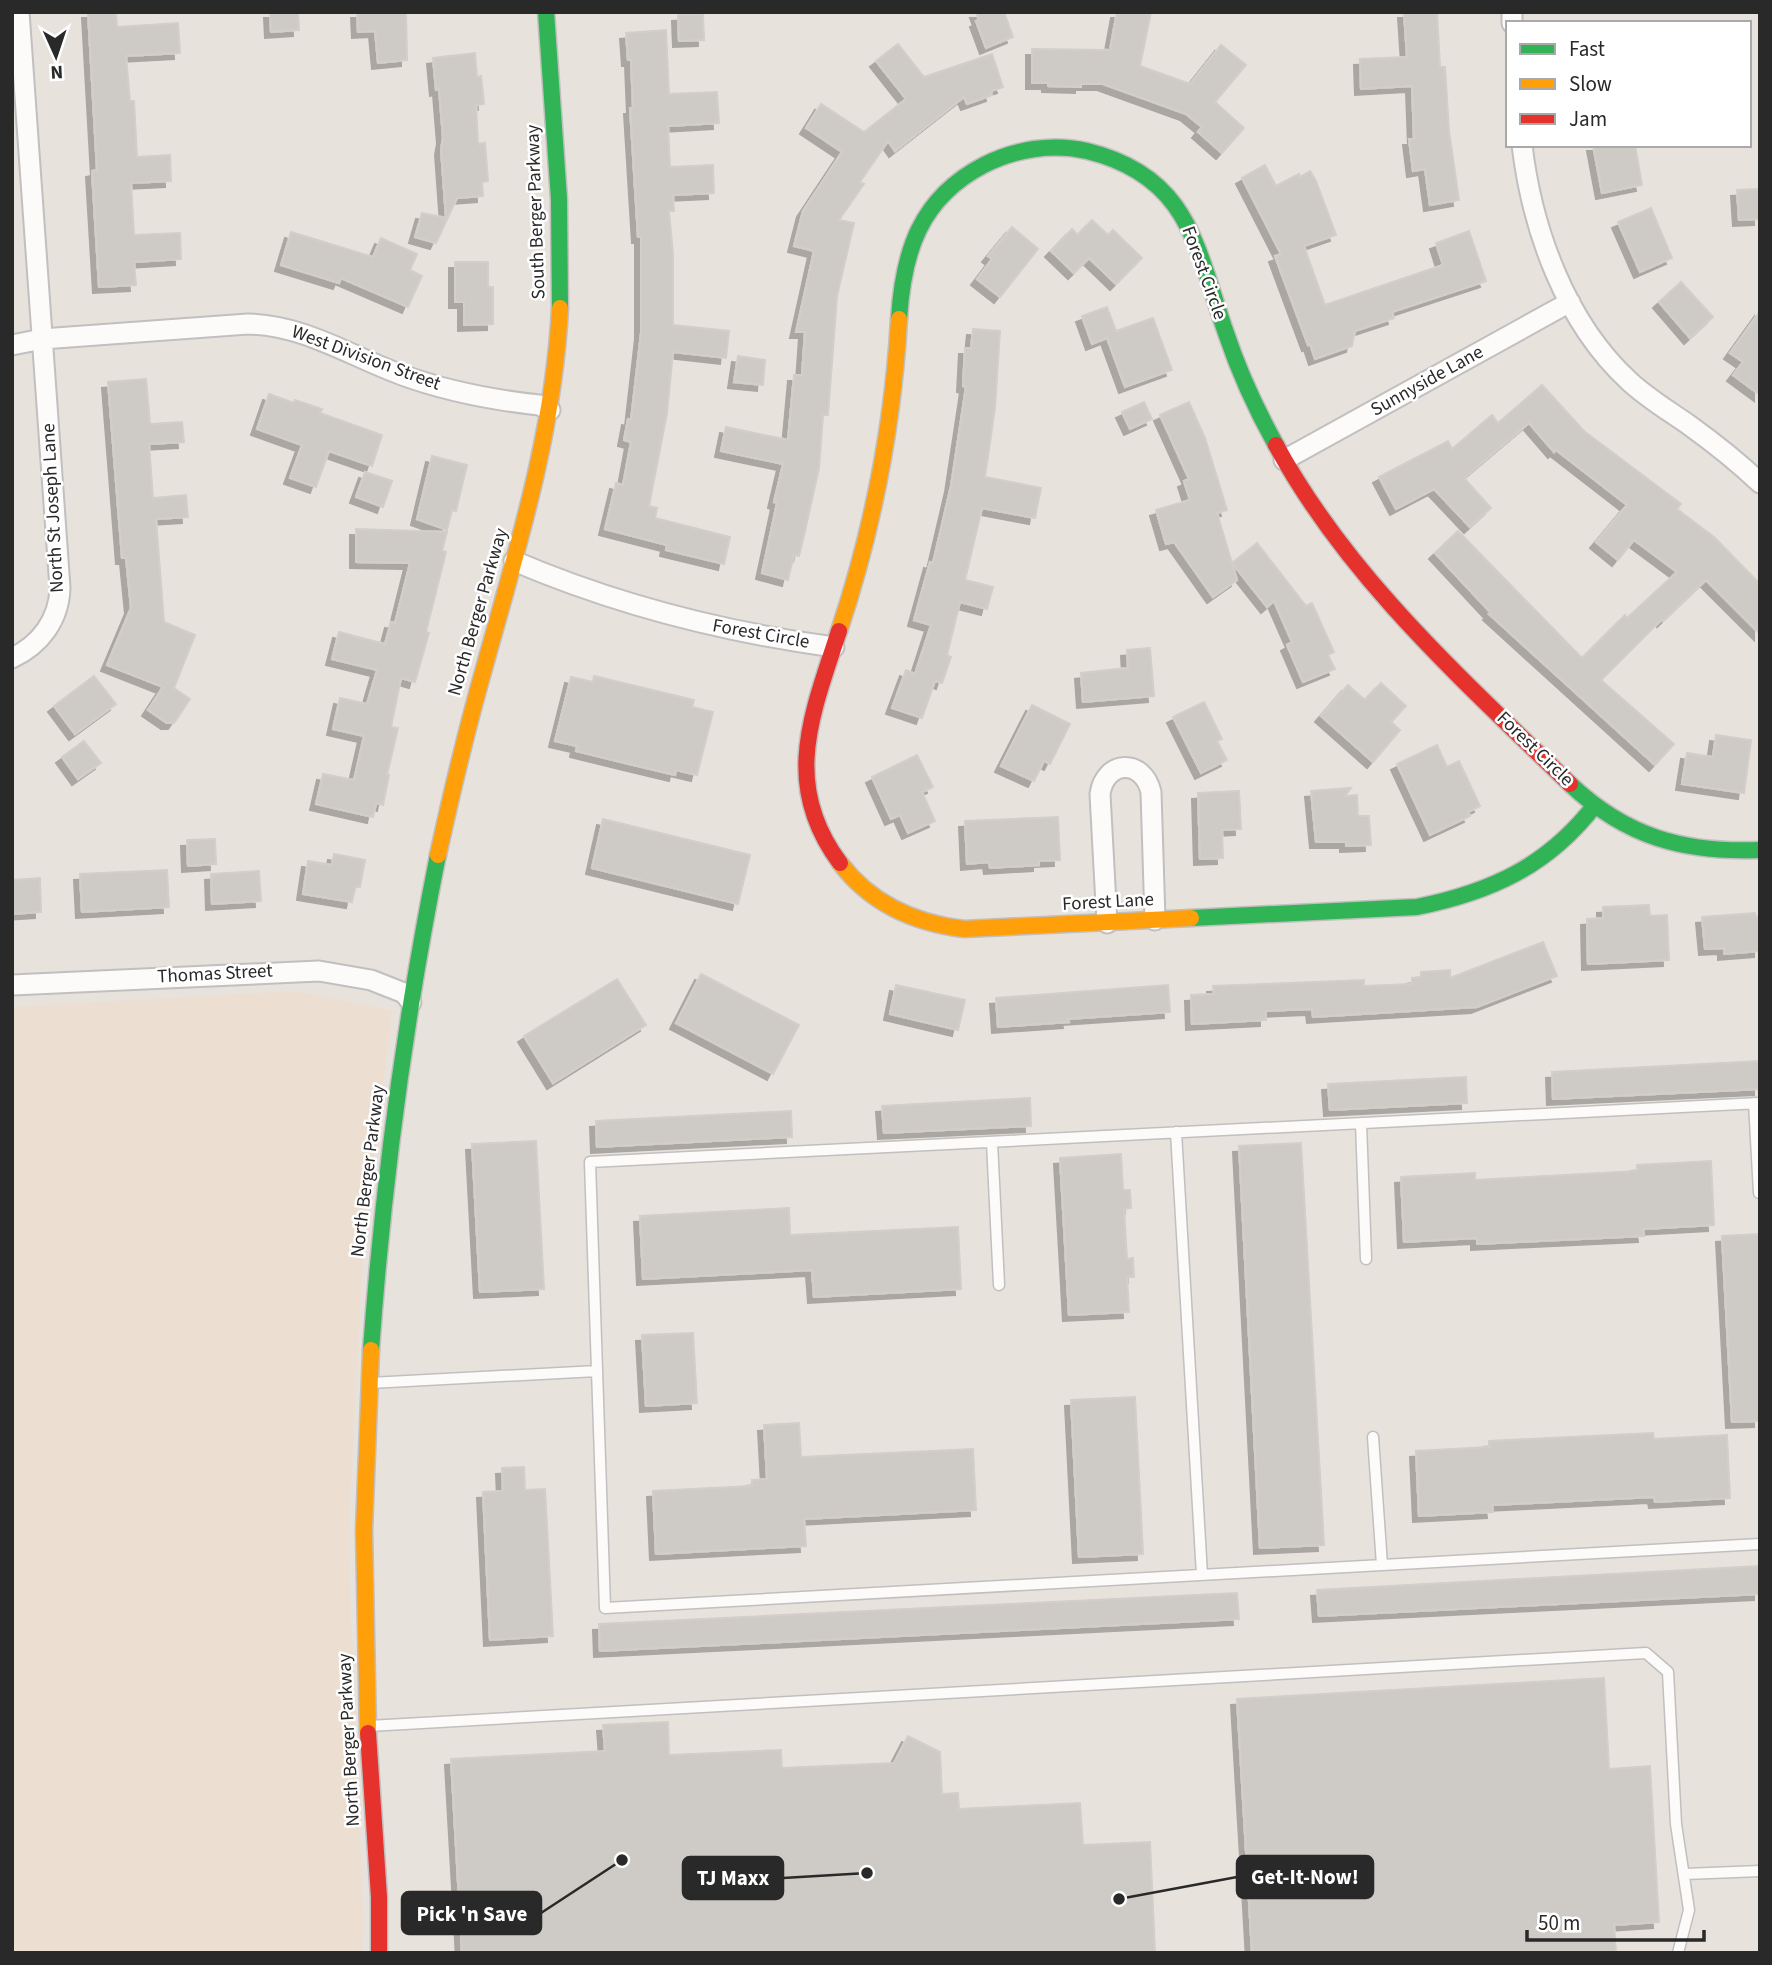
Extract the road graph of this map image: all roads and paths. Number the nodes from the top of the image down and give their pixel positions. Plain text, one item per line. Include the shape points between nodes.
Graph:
1 (19, 12) edge
2 (546, 12) edge
3 (1522, 147) edge
4 (1570, 302) junction
5 (42, 339) junction
6 (12, 345) edge
7 (550, 410) junction
8 (1284, 460) junction
9 (1756, 476) edge
10 (514, 562) junction
11 (834, 647) junction
12 (12, 658) edge
13 (1595, 805) junction
14 (1760, 850) edge
15 (1156, 920) junction
16 (1107, 923) junction
17 (12, 985) edge
18 (411, 1002) junction
19 (1757, 1103) edge
20 (1361, 1123) junction
21 (1176, 1132) junction
22 (992, 1142) junction
23 (1759, 1193) edge
24 (1366, 1259) dead end
25 (999, 1285) dead end
26 (597, 1371) junction
27 (369, 1383) junction
28 (1373, 1437) dead end
29 (1760, 1544) edge
30 (1382, 1565) junction
31 (1202, 1575) junction
32 (369, 1726) junction
33 (1760, 1871) edge
34 (1685, 1874) junction
35 (379, 1953) edge
36 (1678, 1953) edge

1 - 5 street, North St Joseph Lane
2 - 7 street, South Berger Parkway via 562,249 559,346
3 - 4 street via 1541,232
4 - 8 street, Sunnyside Lane
4 - 9 street via 1604,354 1629,381
5 - 6 street, West Division Street
5 - 7 street, West Division Street via 271,326 298,331 413,379
5 - 12 street, North St Joseph Lane via 60,594 44,634
7 - 10 street, North Berger Parkway via 535,489
8 - 11 street, Forest Circle via 1240,371 1196,240 1165,193 1126,164 1088,151 1047,147 1000,157 964,176 940,198 917,231 905,261 883,464 863,557
8 - 13 street, Forest Circle via 1330,531 1380,594
10 - 11 street, Forest Circle via 657,612 749,634
10 - 18 street, North Berger Parkway via 455,785
11 - 16 street, Forest Lane via 808,730 806,782 820,832 854,880 891,908 940,926 972,929
13 - 14 street, Forest Circle via 1633,830 1661,841 1712,851
13 - 15 street, Forest Lane via 1537,861 1462,897 1407,907
15 - 16 street, Forest Lane
15 - 16 street via 1149,782 1143,774 1124,767 1101,784
17 - 18 street, Thomas Street via 319,971 371,981 404,993
18 - 27 street, North Berger Parkway via 387,1170
19 - 20 lane
19 - 23 lane
20 - 21 lane
20 - 24 lane
21 - 22 lane
21 - 31 lane
22 - 25 lane
22 - 26 lane via 590,1162
26 - 27 lane
26 - 31 lane via 605,1608
27 - 32 street, North Berger Parkway via 364,1563
28 - 30 lane
29 - 30 lane
30 - 31 lane
32 - 34 lane via 1646,1653 1668,1671 1676,1824
32 - 35 street, North Berger Parkway via 379,1871
33 - 34 lane
34 - 36 lane via 1689,1910

